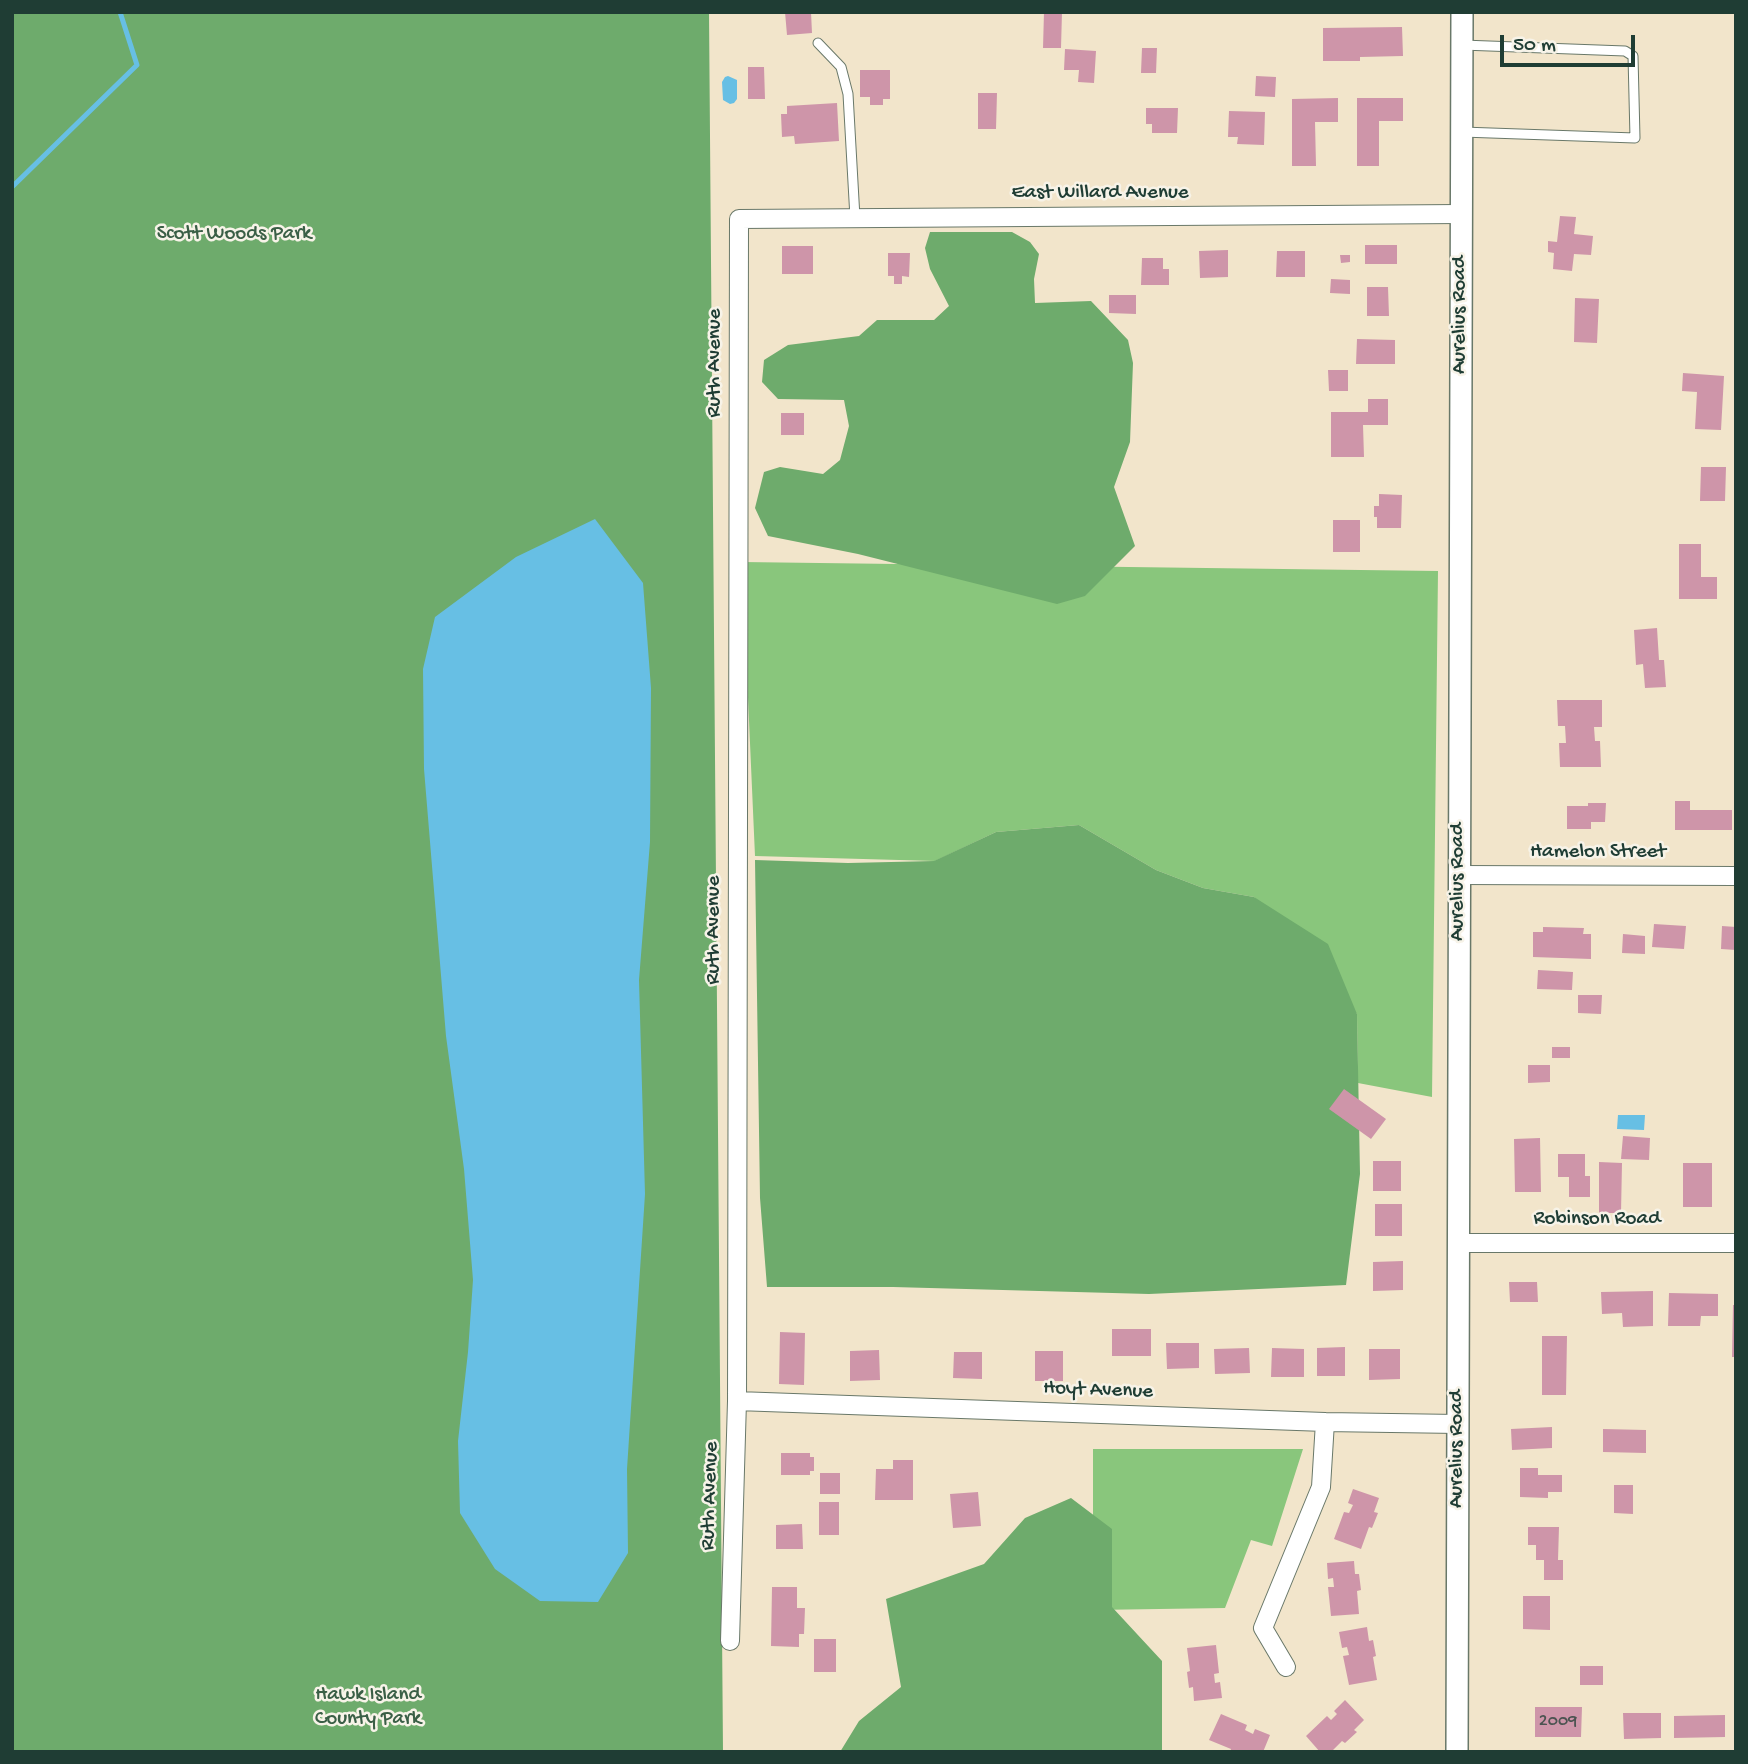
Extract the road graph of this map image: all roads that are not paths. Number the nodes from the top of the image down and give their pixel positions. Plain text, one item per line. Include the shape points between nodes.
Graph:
1 (1462, 12) edge
2 (818, 43) dead end
3 (1462, 45) junction
4 (1462, 132) junction
5 (1461, 214) junction
6 (855, 218) junction
7 (739, 219) joint
8 (1460, 875) junction
9 (1736, 876) edge
10 (1736, 1242) edge
11 (1458, 1243) junction
12 (737, 1401) junction
13 (1325, 1422) junction
14 (1458, 1424) junction
15 (730, 1641) dead end
16 (1286, 1667) dead end
17 (1457, 1752) edge

1 - 3 street, Aurelius Road
2 - 6 lane via 841,67 848,94
3 - 4 street, Aurelius Road
3 - 4 lane via 1625,51 1633,56 1634,138
4 - 5 street, Aurelius Road
5 - 6 street, East Willard Avenue
5 - 8 street, Aurelius Road
6 - 7 street, East Willard Avenue
7 - 12 street, Ruth Avenue
8 - 9 street, Hamelon Street
8 - 11 street, Aurelius Road
10 - 11 street, Robinson Road
11 - 14 street, Aurelius Road
12 - 13 street, Hoyt Avenue
12 - 15 street, Ruth Avenue
13 - 14 street, Hoyt Avenue
13 - 16 street via 1321,1487 1263,1628
14 - 17 street, Aurelius Road

